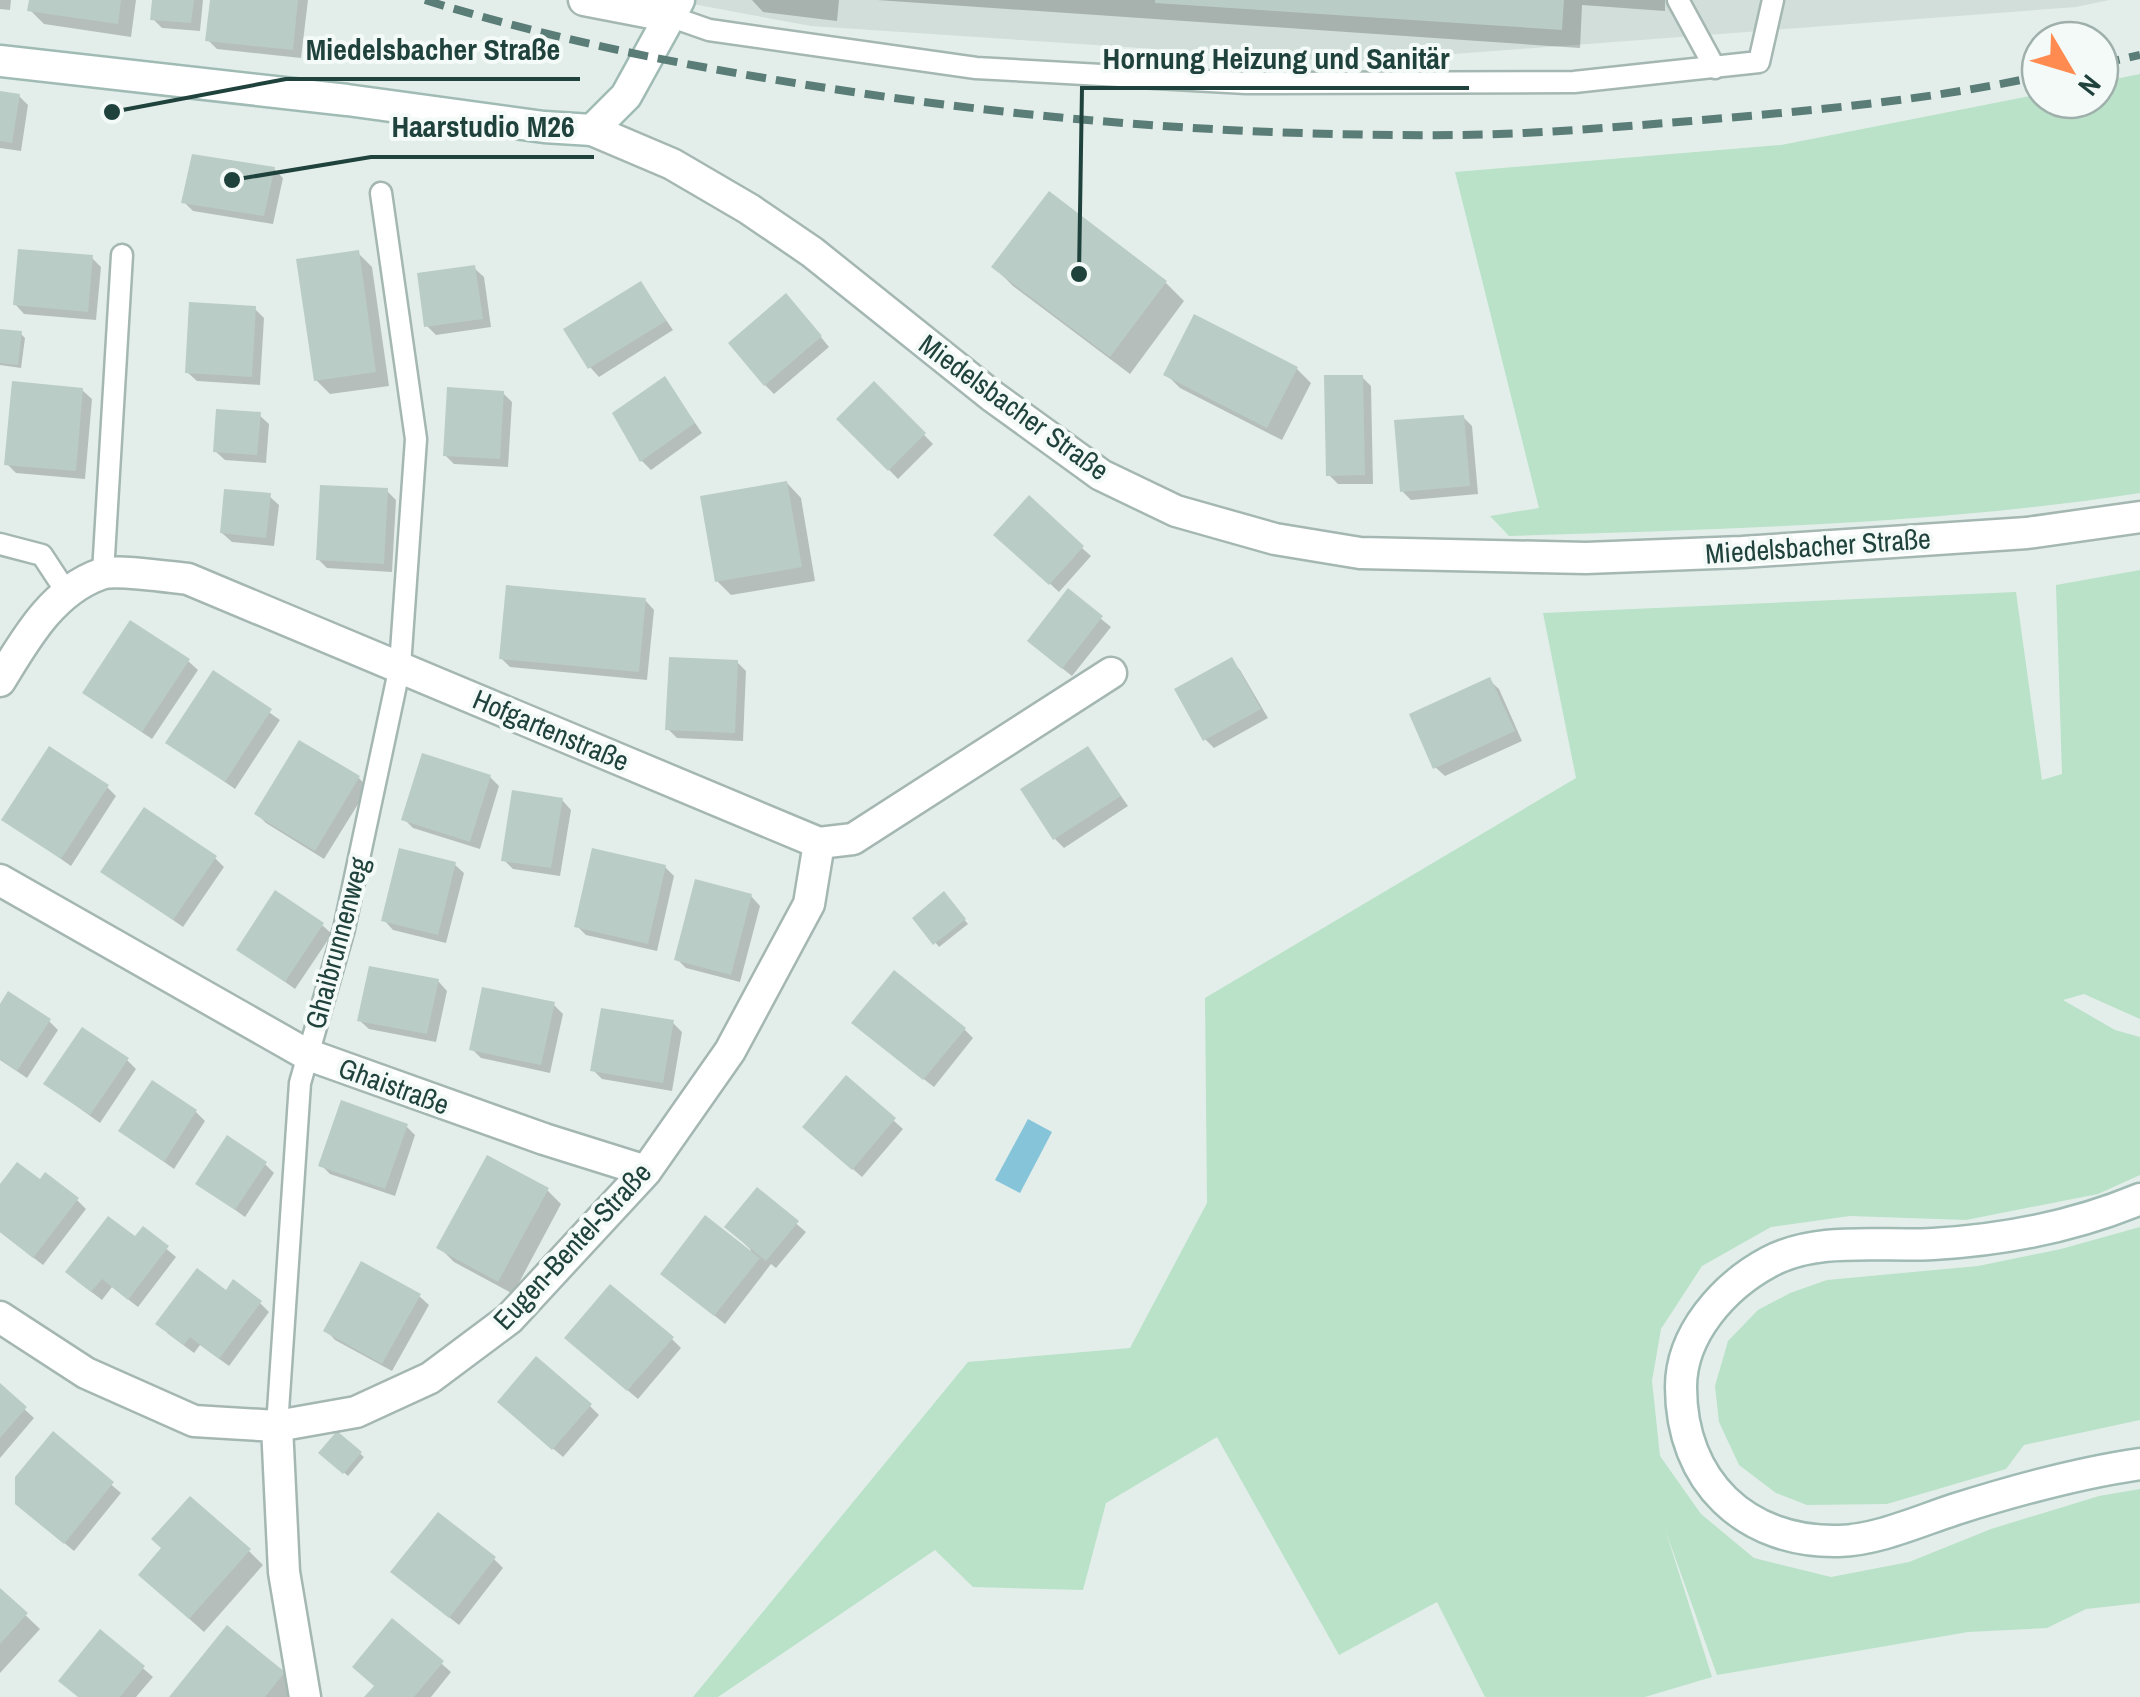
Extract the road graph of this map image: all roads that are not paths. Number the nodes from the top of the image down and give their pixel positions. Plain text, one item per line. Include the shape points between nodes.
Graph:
1 (584, 0) edge
2 (1678, 0) edge
3 (1773, 0) edge
4 (676, 9) edge
5 (0, 61) edge
6 (1716, 68) junction
7 (592, 130) junction
8 (381, 193) dead end
9 (122, 255) dead end
10 (2140, 517) edge
11 (0, 544) edge
12 (104, 573) junction
13 (67, 593) junction
14 (400, 666) junction
15 (1110, 674) dead end
16 (0, 681) edge
17 (819, 843) junction
18 (0, 880) edge
19 (306, 1054) junction
20 (646, 1171) junction
21 (2140, 1199) edge
22 (0, 1318) edge
23 (277, 1426) junction
24 (2140, 1464) edge
25 (305, 1697) edge

1 - 4 street
2 - 6 lane
3 - 6 lane via 1759,62
4 - 6 lane via 709,30 976,68 1246,83 1574,82
4 - 7 street via 626,96
5 - 7 street, Miedelsbacher Straße
7 - 10 street, Miedelsbacher Straße via 672,164 812,252 1101,475 1176,511 1276,539 1360,553 1586,558 2027,533
8 - 14 lane, Ghaibrunnenweg via 416,439
9 - 12 lane
11 - 13 lane via 42,555
12 - 13 street
12 - 14 street, Hofgartenstraße via 188,579
13 - 16 street via 36,623
14 - 17 street, Hofgartenstraße
14 - 19 lane, Ghaibrunnenweg via 344,929
15 - 17 street via 853,839
17 - 20 street, Eugen-Bentel-Straße via 809,904 730,1050
18 - 19 street, Ghaistraße
19 - 20 street, Ghaistraße
19 - 23 lane, Ghaibrunnenweg
20 - 23 street, Eugen-Bentel-Straße via 509,1320 430,1378 356,1412
21 - 24 street via 1994,1239 1810,1249 1770,1262 1720,1297 1693,1338 1681,1382 1683,1424 1695,1462 1720,1496 1757,1526 1790,1538 1841,1541 1886,1532 2041,1484
22 - 23 street, Eugen-Bentel-Straße via 86,1373 194,1421
23 - 25 street, Ghaibrunnenweg via 284,1572

